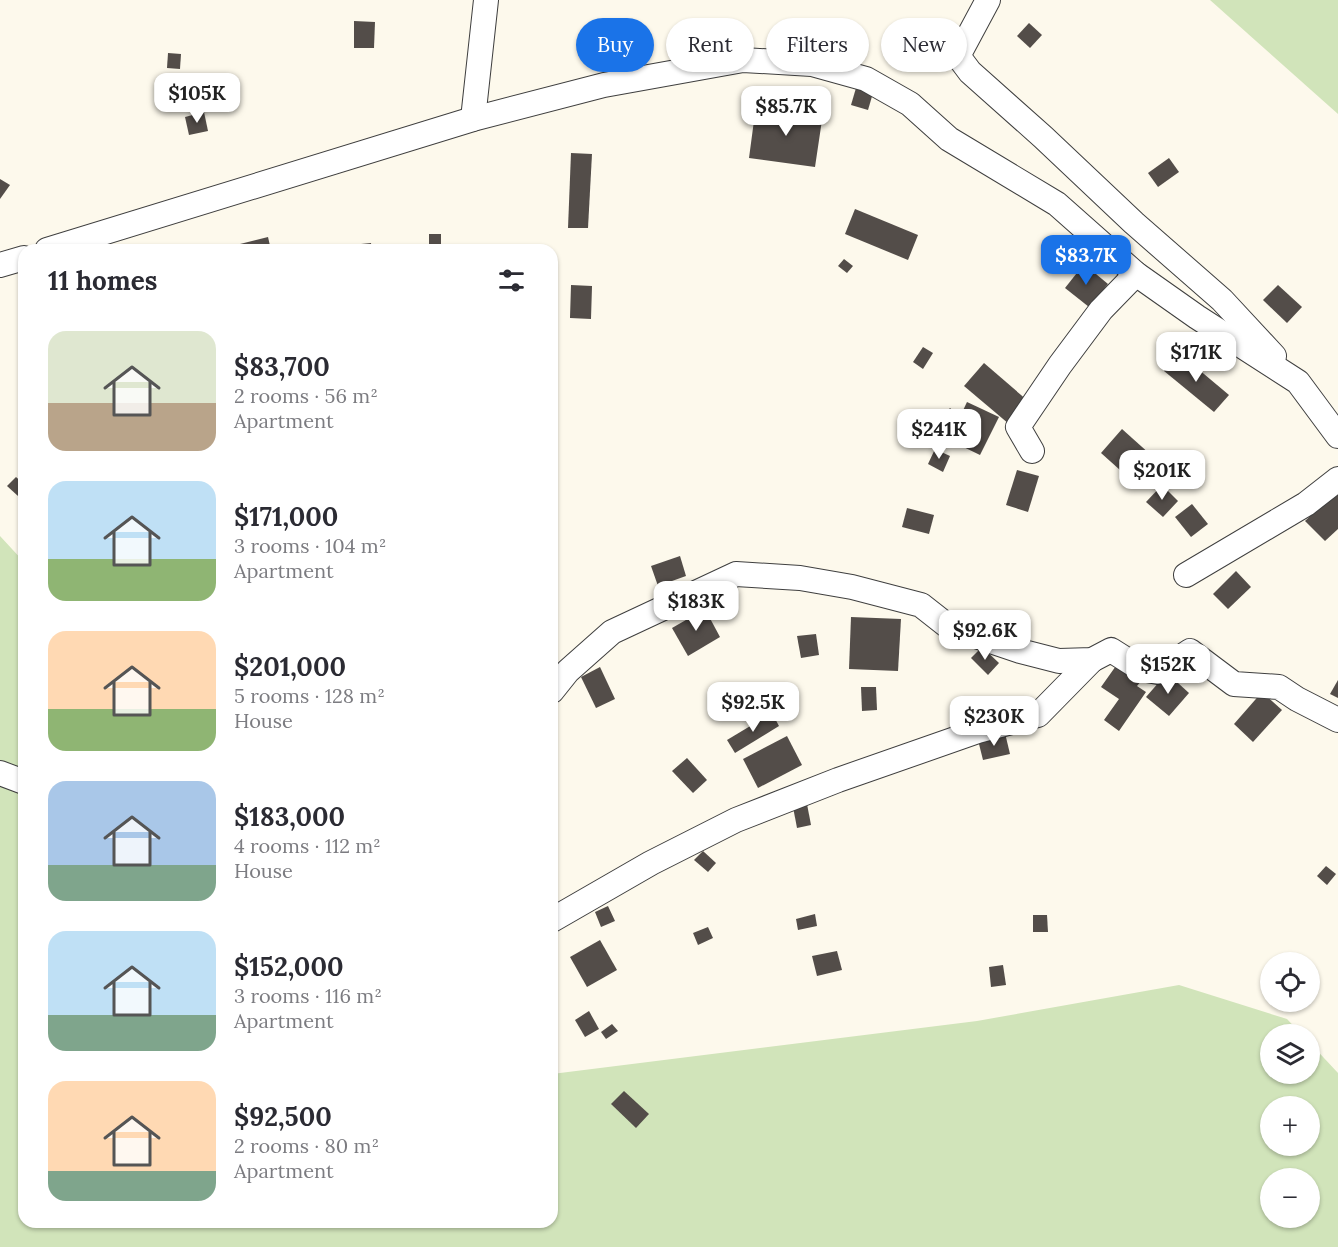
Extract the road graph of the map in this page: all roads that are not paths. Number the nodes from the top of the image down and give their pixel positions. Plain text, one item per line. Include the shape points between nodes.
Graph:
1 (486, 0) edge
2 (988, 0) edge
3 (473, 119) junction
4 (67, 244) edge
5 (18, 260) edge
6 (0, 265) edge
7 (1136, 274) junction
8 (1298, 382) junction
9 (1338, 436) edge
10 (1032, 451) dead end
11 (1338, 478) edge
12 (1186, 574) dead end
13 (1092, 660) junction
14 (558, 684) edge
15 (1338, 720) edge
16 (0, 773) edge
17 (18, 780) edge
18 (558, 917) edge

1 - 3 street
2 - 8 street via 958,56 970,72 1222,300
3 - 4 street
3 - 7 street via 604,85 743,60 812,64 866,79 910,104 949,140 1057,204
5 - 6 street
7 - 8 street
7 - 10 street via 1101,310 1018,427
8 - 9 street
11 - 12 street via 1306,504
13 - 14 street via 1059,661 1020,651 949,627 921,605 852,587 800,578 736,574 612,632
13 - 15 street via 1111,650 1141,669 1158,672 1190,651 1234,684 1279,687
13 - 18 street via 1038,715 978,731 736,820
16 - 17 street

